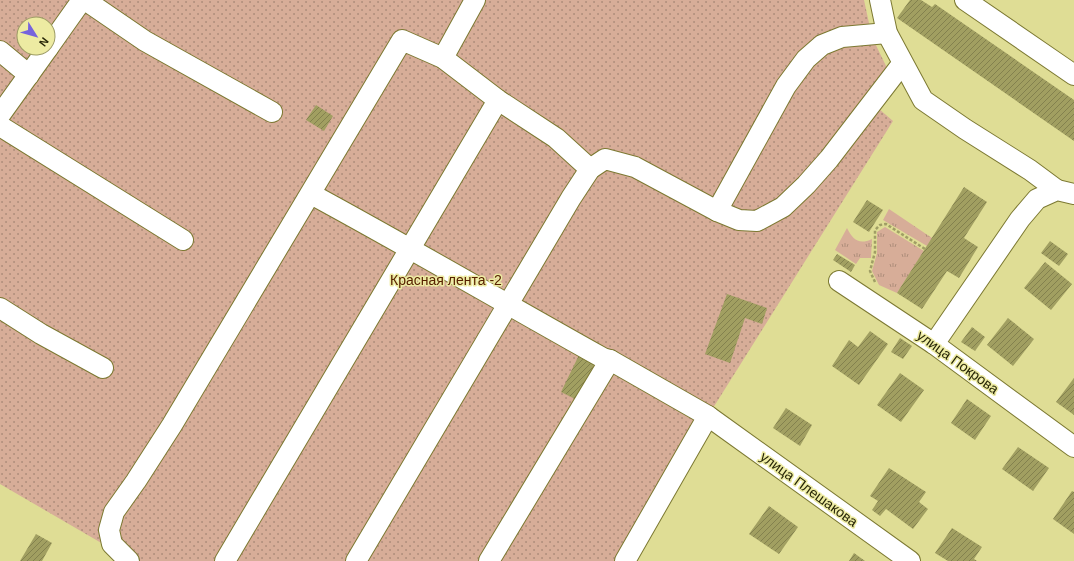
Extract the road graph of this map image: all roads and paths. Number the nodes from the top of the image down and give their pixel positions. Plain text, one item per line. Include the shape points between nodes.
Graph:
1 (84, 0) edge
2 (475, 0) edge
3 (880, 0) edge
4 (965, 0) edge
5 (887, 33) junction
6 (56, 37) edge
7 (0, 50) edge
8 (42, 56) edge
9 (442, 58) junction
10 (902, 64) junction
11 (29, 75) junction
12 (1074, 75) edge
13 (498, 100) junction
14 (272, 112) dead end
15 (0, 115) edge
16 (0, 126) edge
17 (590, 169) junction
18 (1065, 192) edge
19 (311, 194) junction
20 (717, 211) junction
21 (183, 240) dead end
22 (411, 248) junction
23 (925, 248) dead end
24 (840, 281) dead end
25 (878, 286) dead end
26 (507, 305) junction
27 (0, 308) edge
28 (934, 344) junction
29 (610, 360) junction
30 (103, 368) dead end
31 (708, 416) junction
32 (1074, 447) edge
33 (129, 561) edge
34 (225, 561) edge
35 (356, 561) edge
36 (489, 561) edge
37 (625, 561) edge
38 (910, 561) edge

1 - 6 street
1 - 14 street via 145,41
2 - 9 street
3 - 5 street
4 - 12 street
5 - 10 street
5 - 20 street via 842,37 822,45 806,59 786,86
7 - 11 street
8 - 11 street
9 - 13 street
9 - 19 street via 402,40
10 - 18 street via 923,100 965,130
10 - 20 street via 829,159 782,207 757,221 739,220
11 - 15 street
13 - 17 street via 556,138
13 - 22 street
16 - 21 street
17 - 20 street via 605,159 635,167
17 - 26 street
18 - 28 street via 1037,199 1020,219
19 - 22 street, улица Плешакова
19 - 33 street via 172,424 114,512 109,530 112,544
22 - 26 street, улица Плешакова
22 - 34 street
23 - 25 path via 886,224 880,225 875,230 875,252 870,271
24 - 28 street, улица Покрова
26 - 29 street, улица Плешакова
26 - 35 street
27 - 30 street
28 - 32 street, улица Покрова
29 - 31 street, улица Плешакова
29 - 36 street
31 - 37 street
31 - 38 street, улица Плешакова

